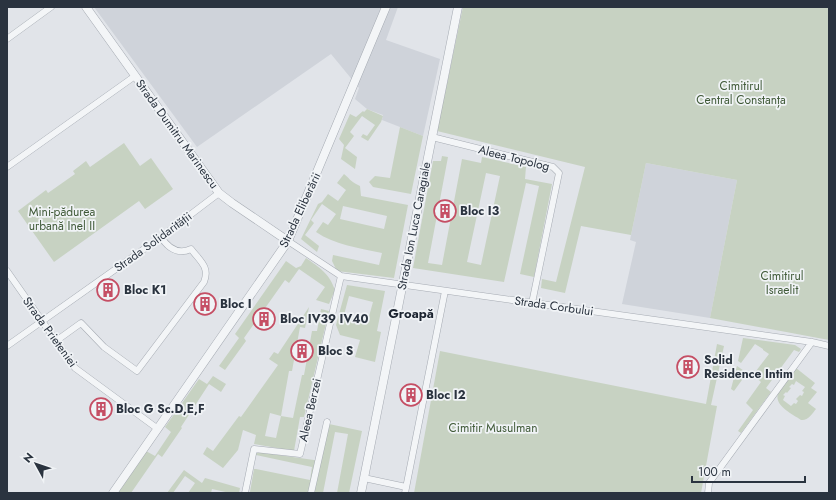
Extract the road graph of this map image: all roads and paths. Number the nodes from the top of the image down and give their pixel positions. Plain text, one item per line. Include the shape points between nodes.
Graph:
1 (52, 7) edge
2 (86, 7) edge
3 (386, 7) edge
4 (458, 7) edge
5 (7, 39) edge
6 (135, 76) junction
7 (432, 137) junction
8 (7, 167) edge
9 (219, 193) junction
10 (161, 237) junction
11 (288, 241) junction
12 (7, 271) edge
13 (340, 276) junction
14 (402, 285) junction
15 (445, 291) junction
16 (532, 303) junction
17 (42, 321) junction
18 (56, 341) junction
19 (812, 342) junction
20 (7, 346) edge
21 (829, 346) edge
22 (327, 422) dead end
23 (158, 429) junction
24 (364, 478) junction
25 (406, 490) edge
26 (113, 493) edge
27 (245, 493) edge
28 (311, 493) edge
29 (361, 493) edge
30 (708, 493) edge

1 - 5 street
2 - 6 street, Strada Dumitru Marinescu
3 - 11 street, Strada Eliberării
4 - 7 street, Strada Ion Luca Caragiale
6 - 8 street
6 - 9 street, Strada Dumitru Marinescu
7 - 14 street, Strada Ion Luca Caragiale
7 - 16 street, Aleea Topolog via 554,167 559,173
9 - 10 street, Strada Solidarității
9 - 11 street, Strada Dumitru Marinescu
10 - 17 street, Strada Solidarității
10 - 18 street via 166,244 176,250 184,252 191,249 206,269 206,276 136,371 104,347 81,323
11 - 13 street, Strada Corbului
11 - 23 street, Strada Eliberării
12 - 17 street, Strada Prieteniei
13 - 14 street, Strada Corbului
13 - 27 street, Aleea Berzei via 300,454 254,449
14 - 15 street, Strada Corbului
14 - 24 street, Strada Ion Luca Caragiale
15 - 16 street, Strada Corbului
15 - 25 street
16 - 19 street, Strada Corbului
17 - 18 street, Strada Prieteniei
17 - 20 street, Strada Solidarității
18 - 23 street, Strada Prieteniei via 75,368
19 - 21 street, Strada Corbului
19 - 30 street via 709,483
22 - 28 street, Aleea Berzei
23 - 26 street, Strada Eliberării
24 - 25 street
24 - 29 street, Strada Ion Luca Caragiale

